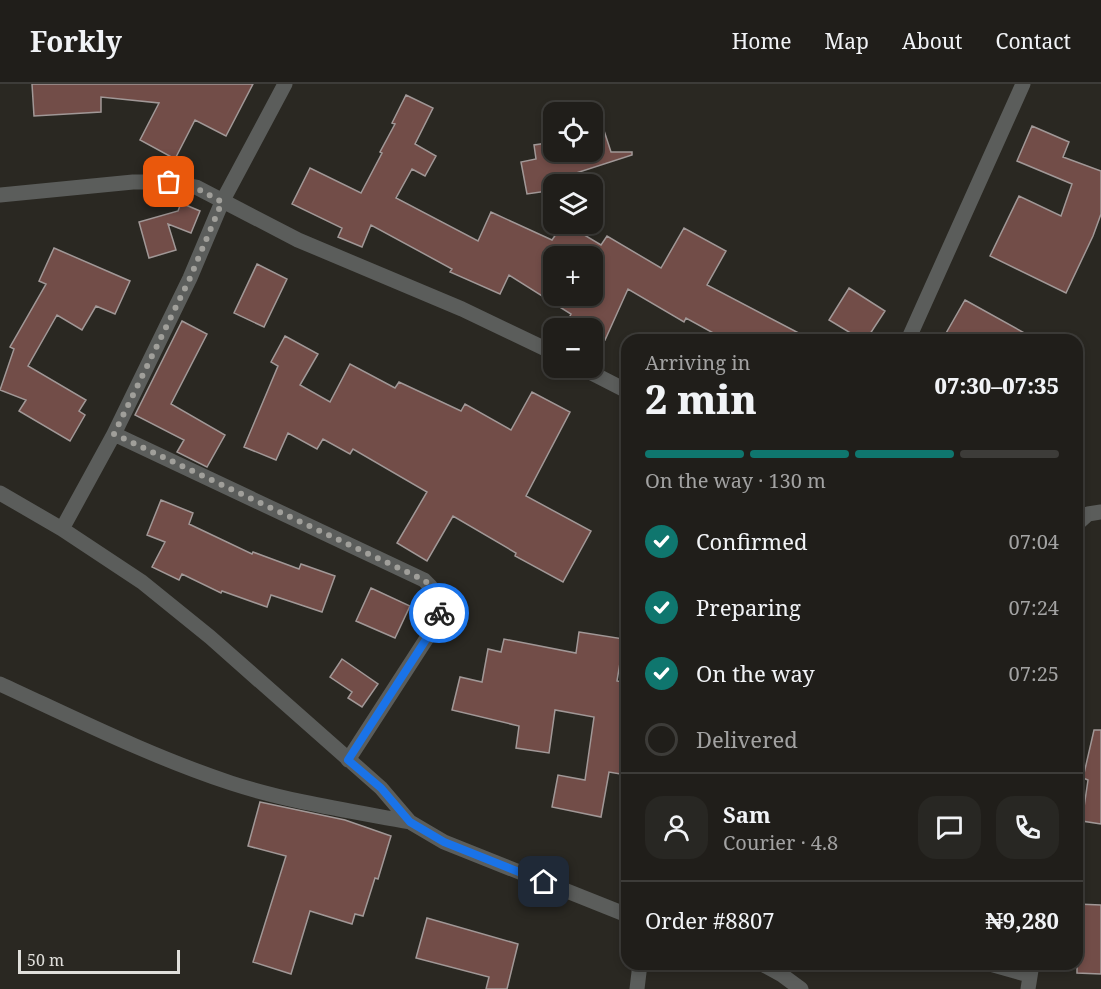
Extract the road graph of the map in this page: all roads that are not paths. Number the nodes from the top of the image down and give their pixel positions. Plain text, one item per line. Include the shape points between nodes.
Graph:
1 (285, 84) edge
2 (1023, 84) edge
3 (0, 195) edge
4 (222, 202) junction
5 (911, 334) edge
6 (543, 348) edge
7 (602, 378) edge
8 (621, 388) edge
9 (114, 434) junction
10 (0, 493) edge
11 (1101, 512) edge
12 (1083, 519) edge
13 (62, 528) junction
14 (0, 684) edge
15 (348, 760) junction
16 (410, 822) junction
17 (621, 913) edge
18 (639, 970) edge
19 (773, 970) edge
20 (1010, 970) edge
21 (1030, 976) edge
22 (637, 989) edge
23 (801, 989) edge

1 - 4 street
2 - 5 street
3 - 4 street via 169,182 196,188
4 - 6 street via 298,240
4 - 9 street via 190,278
7 - 8 street
9 - 13 street
9 - 15 street via 424,580 436,591 441,606 436,624
10 - 13 street
11 - 12 street
13 - 15 street via 150,589 210,637
14 - 16 street via 126,742 232,783
15 - 16 street via 381,788
16 - 17 street via 444,842
18 - 22 street
19 - 23 street
20 - 21 street

